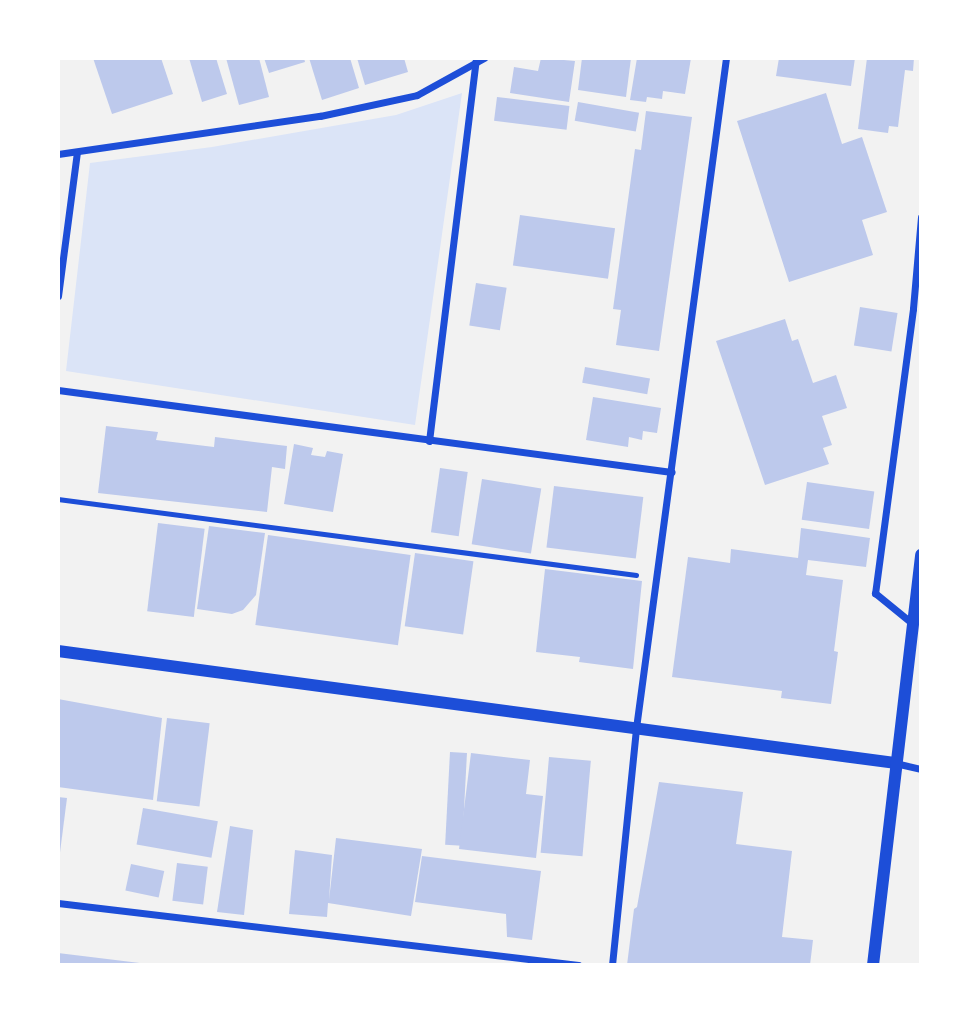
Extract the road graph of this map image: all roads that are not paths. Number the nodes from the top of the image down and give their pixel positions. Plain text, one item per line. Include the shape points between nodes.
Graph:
1 (726, 58) edge
2 (479, 59) edge
3 (77, 152) junction
4 (58, 155) edge
5 (921, 217) edge
6 (58, 296) edge
7 (58, 390) edge
8 (429, 441) junction
9 (672, 472) junction
10 (921, 555) edge
11 (917, 620) edge
12 (58, 652) edge
13 (636, 728) junction
14 (895, 763) junction
15 (921, 769) edge
16 (58, 903) edge
17 (578, 965) edge
18 (612, 965) edge
19 (873, 965) edge

1 - 9 street
2 - 3 street via 417,96 320,116
2 - 8 street
3 - 4 street
3 - 6 street
5 - 11 street via 875,593
7 - 8 street
8 - 9 street
9 - 13 street
10 - 11 street
11 - 14 street
12 - 13 street
13 - 14 street
13 - 18 street
14 - 15 street
14 - 19 street
16 - 17 street

